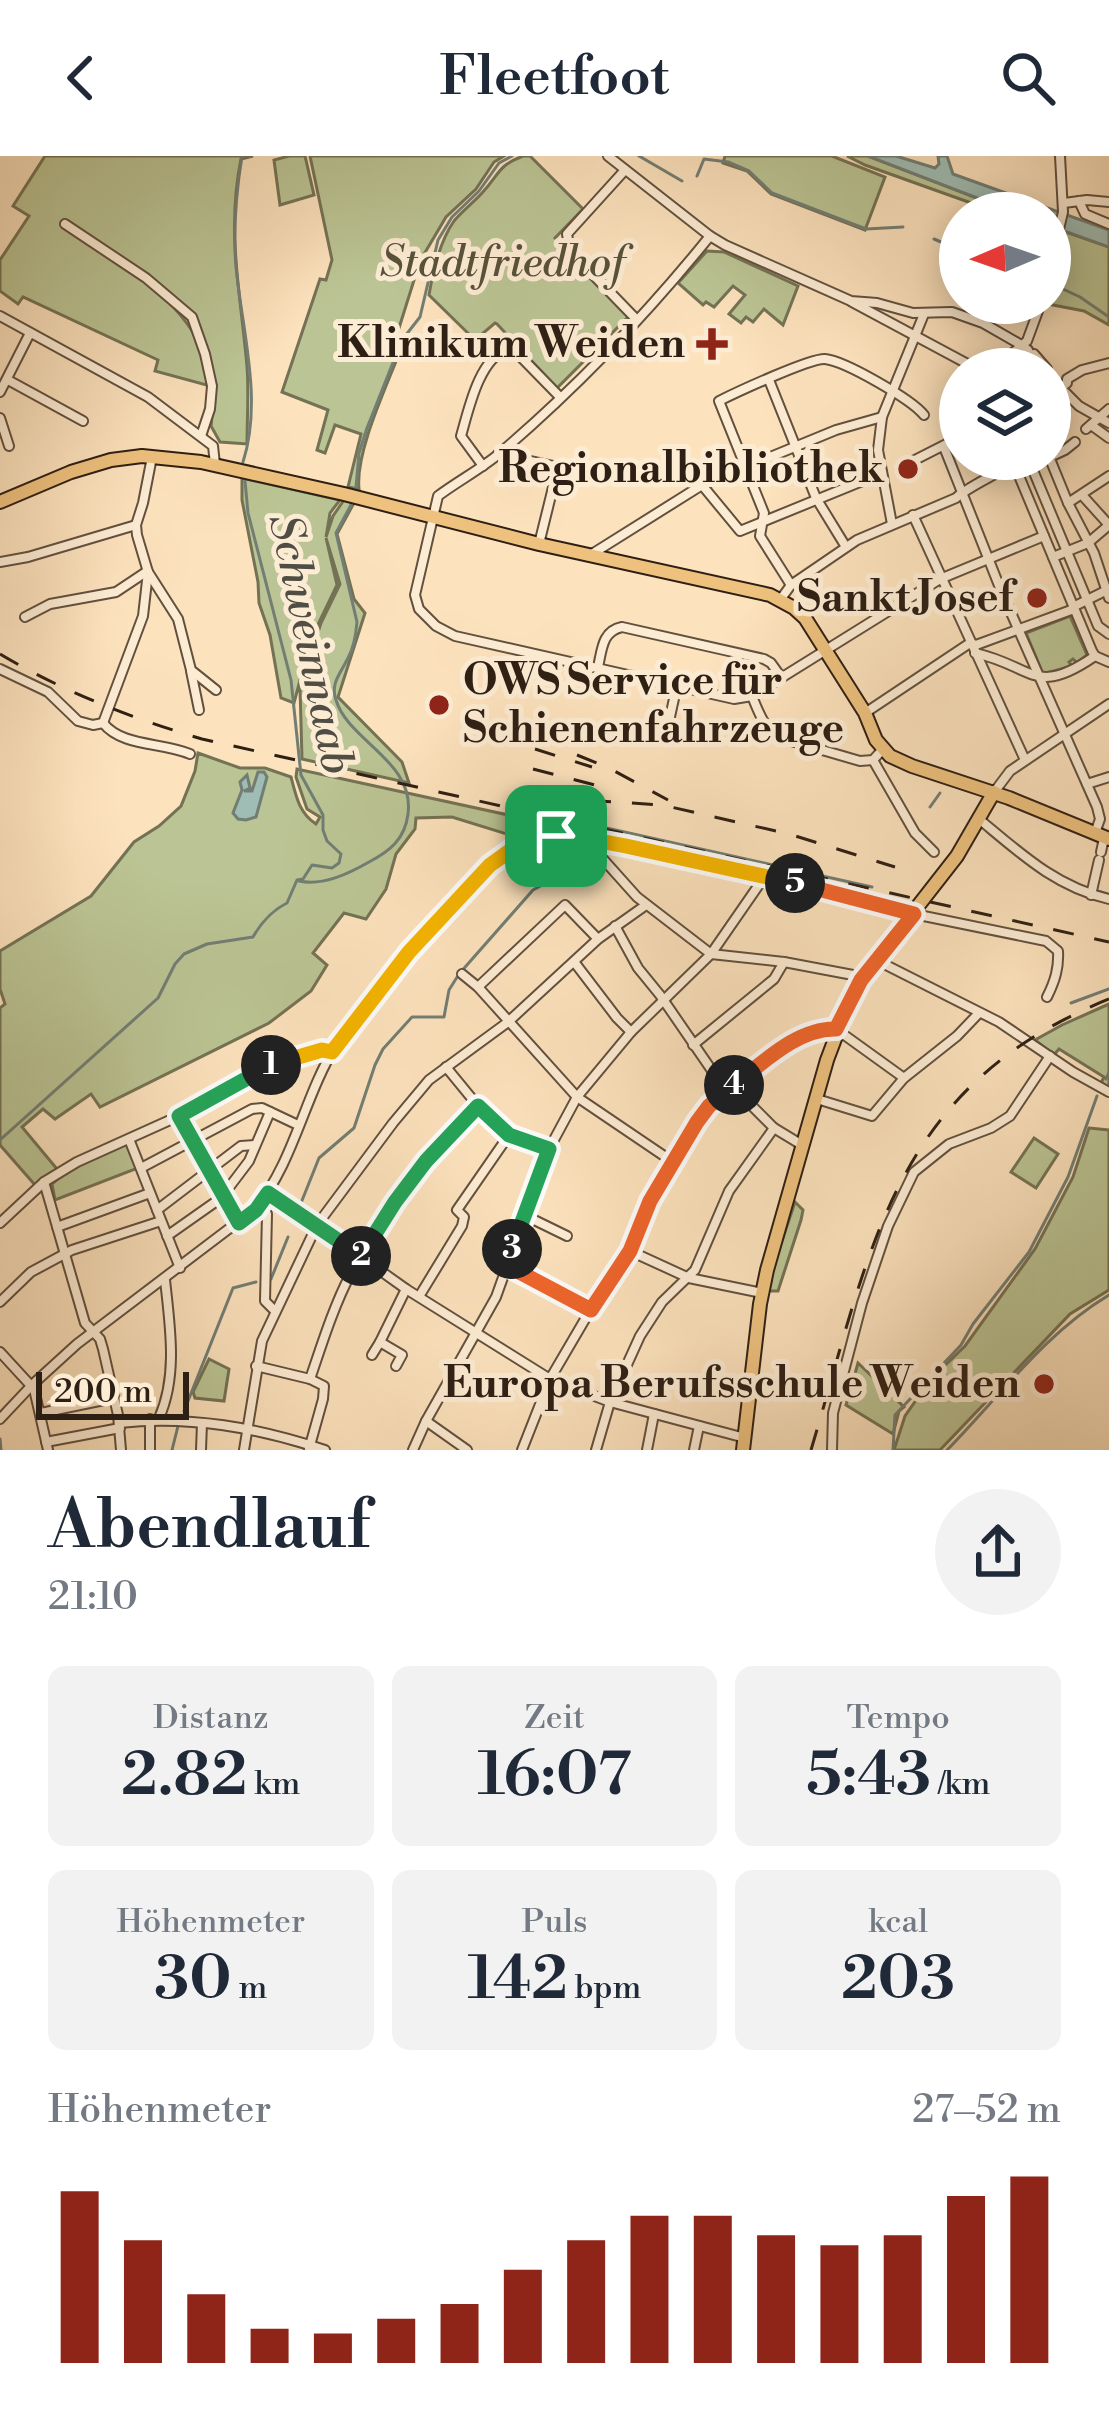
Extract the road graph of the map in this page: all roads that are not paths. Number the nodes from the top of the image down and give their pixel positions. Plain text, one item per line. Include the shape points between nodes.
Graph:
1 (608, 156) edge
2 (1060, 156) edge
3 (625, 170) junction
4 (1062, 192) edge
5 (1079, 200) junction
6 (1109, 202) edge
7 (1071, 204) edge
8 (64, 224) dead end
9 (1109, 224) edge
10 (710, 236) junction
11 (851, 301) junction
12 (924, 314) junction
13 (0, 316) edge
14 (637, 320) junction
15 (31, 333) junction
16 (916, 335) junction
17 (939, 348) edge
18 (1023, 348) edge
19 (1109, 363) edge
20 (1071, 375) edge
21 (8, 380) junction
22 (769, 380) junction
23 (892, 391) junction
24 (0, 392) edge
25 (560, 397) junction
26 (1071, 397) edge
27 (924, 415) dead end
28 (882, 417) junction
29 (0, 418) edge
30 (1098, 418) edge
31 (83, 421) dead end
32 (1109, 423) edge
33 (201, 436) junction
34 (1109, 438) edge
35 (1075, 442) dead end
36 (9, 446) dead end
37 (796, 446) junction
38 (1071, 446) edge
39 (939, 449) edge
40 (498, 454) junction
41 (152, 457) junction
42 (215, 465) junction
43 (483, 466) junction
44 (901, 466) dead end
45 (745, 468) junction
46 (882, 473) junction
47 (1109, 476) edge
48 (958, 480) edge
49 (984, 480) edge
50 (1020, 480) edge
51 (1037, 480) edge
52 (1058, 480) edge
53 (703, 485) junction
54 (963, 492) junction
55 (1085, 493) junction
56 (816, 498) junction
57 (0, 502) edge
58 (1068, 503) junction
59 (913, 515) junction
60 (432, 518) junction
61 (763, 523) junction
62 (892, 524) junction
63 (136, 525) junction
64 (1109, 525) edge
65 (1044, 536) junction
66 (1088, 543) junction
67 (539, 544) junction
68 (846, 547) junction
69 (1067, 552) junction
70 (590, 556) junction
71 (1053, 557) junction
72 (987, 558) junction
73 (0, 562) edge
74 (148, 572) junction
75 (940, 579) junction
76 (790, 584) junction
77 (1108, 592) edge
78 (1087, 599) junction
79 (780, 600) junction
80 (1074, 608) junction
81 (25, 617) dead end
82 (1020, 629) junction
83 (1109, 634) edge
84 (970, 643) junction
85 (825, 650) junction
86 (975, 653) junction
87 (1095, 656) junction
88 (1109, 662) edge
89 (598, 667) junction
90 (0, 668) edge
91 (191, 670) junction
92 (781, 677) junction
93 (1040, 678) junction
94 (677, 685) junction
95 (216, 690) dead end
96 (752, 696) junction
97 (1109, 704) edge
98 (199, 710) dead end
99 (865, 712) junction
100 (103, 723) junction
101 (1064, 734) junction
102 (666, 736) dead end
103 (190, 754) dead end
104 (878, 754) junction
105 (1025, 760) junction
106 (1109, 777) edge
107 (1087, 784) junction
108 (994, 792) junction
109 (979, 818) junction
110 (1102, 837) edge
111 (584, 838) junction
112 (934, 852) dead end
113 (765, 876) junction
114 (1091, 895) junction
115 (1109, 899) edge
116 (646, 905) junction
117 (888, 907) junction
118 (914, 914) junction
119 (615, 926) junction
120 (895, 937) junction
121 (598, 939) junction
122 (711, 954) junction
123 (876, 959) junction
124 (784, 962) junction
125 (575, 963) junction
126 (462, 974) dead end
127 (861, 980) junction
128 (478, 987) junction
129 (1047, 997) dead end
130 (664, 1003) junction
131 (980, 1013) junction
132 (508, 1022) junction
133 (836, 1029) junction
134 (632, 1032) junction
135 (693, 1045) junction
136 (332, 1052) junction
137 (1050, 1056) junction
138 (446, 1067) junction
139 (904, 1078) junction
140 (729, 1089) junction
141 (1109, 1092) edge
142 (578, 1097) junction
143 (816, 1099) junction
144 (478, 1106) junction
145 (270, 1112) junction
146 (179, 1116) junction
147 (298, 1125) junction
148 (774, 1128) junction
149 (509, 1135) junction
150 (129, 1139) junction
151 (194, 1142) junction
152 (255, 1145) junction
153 (804, 1145) junction
154 (549, 1149) junction
155 (673, 1162) junction
156 (141, 1168) junction
157 (210, 1168) junction
158 (44, 1183) junction
159 (150, 1193) junction
160 (224, 1194) junction
161 (265, 1198) junction
162 (157, 1210) junction
163 (524, 1215) junction
164 (161, 1221) junction
165 (0, 1223) edge
166 (239, 1223) junction
167 (317, 1225) junction
168 (57, 1227) junction
169 (167, 1236) junction
170 (567, 1236) dead end
171 (630, 1251) junction
172 (65, 1255) junction
173 (360, 1256) junction
174 (506, 1265) junction
175 (180, 1268) junction
176 (688, 1278) junction
177 (165, 1280) junction
178 (406, 1288) junction
179 (762, 1293) junction
180 (419, 1295) junction
181 (0, 1302) edge
182 (591, 1310) junction
183 (275, 1311) junction
184 (92, 1332) junction
185 (477, 1333) junction
186 (380, 1342) junction
187 (0, 1352) edge
188 (372, 1355) dead end
189 (256, 1366) junction
190 (396, 1366) dead end
191 (310, 1379) junction
192 (550, 1379) junction
193 (32, 1385) junction
194 (114, 1398) junction
195 (610, 1402) junction
196 (41, 1414) junction
197 (654, 1414) junction
198 (0, 1419) edge
199 (154, 1419) junction
200 (426, 1421) junction
201 (202, 1423) junction
202 (120, 1426) junction
203 (699, 1426) junction
204 (247, 1428) junction
205 (744, 1444) edge
206 (47, 1446) edge
207 (309, 1448) edge
208 (121, 1450) edge
209 (150, 1450) edge
210 (201, 1450) edge
211 (244, 1450) edge
212 (325, 1450) edge
213 (413, 1450) edge
214 (467, 1450) edge
215 (522, 1450) edge
216 (596, 1450) edge
217 (647, 1450) edge
218 (694, 1450) edge
219 (832, 1450) edge

1 - 3 street
2 - 4 street
3 - 10 street
3 - 14 street via 567,234 570,251
5 - 6 street
5 - 7 street
5 - 9 street via 1085,214
8 - 33 street via 192,317 212,386
10 - 11 street
10 - 14 street
11 - 12 street
11 - 16 street
12 - 16 street
12 - 18 street via 968,316
13 - 15 street
14 - 25 street
15 - 21 street
15 - 33 street
16 - 17 street
16 - 23 street
19 - 20 street
21 - 24 street
21 - 31 street
22 - 23 street via 824,359
22 - 37 street
22 - 45 street via 719,401
23 - 27 street
23 - 28 street
25 - 40 street
25 - 43 street via 516,352 497,352 460,436
26 - 30 street
28 - 37 street
28 - 46 street
29 - 36 street
30 - 32 street
30 - 34 street
33 - 42 street via 213,446
35 - 38 street
37 - 45 street
37 - 56 street
39 - 44 street
40 - 43 street
40 - 67 street via 558,467
41 - 42 main road
41 - 57 main road via 96,463
41 - 63 street
42 - 60 main road
43 - 60 street via 438,496
45 - 53 street
45 - 61 street
46 - 56 street
46 - 62 street
47 - 55 street
48 - 54 street
49 - 54 street
50 - 65 street
51 - 69 street
52 - 58 street
53 - 61 street via 740,531
53 - 70 street
54 - 59 street
54 - 72 street
55 - 58 street
55 - 64 street
56 - 61 street
56 - 68 street
58 - 66 street
59 - 62 street
59 - 75 street
60 - 67 main road
60 - 89 street via 416,596 436,626
61 - 76 street via 760,536
62 - 68 street
63 - 73 street
63 - 74 street
64 - 66 street
65 - 71 street
65 - 72 street
66 - 69 street
66 - 77 street
67 - 70 main road
68 - 76 street
69 - 71 street
69 - 78 street
70 - 79 main road
71 - 80 street
72 - 75 street
72 - 82 street
74 - 81 street via 116,592
74 - 91 street via 178,619
74 - 100 street via 143,616
75 - 84 street
75 - 85 street
76 - 79 street
77 - 78 street
78 - 80 street
78 - 83 street
79 - 85 main road via 805,618
80 - 82 street
80 - 87 street
82 - 84 street
82 - 93 street
84 - 86 street
84 - 99 street
85 - 92 street
85 - 99 main road
86 - 93 street
86 - 105 street
87 - 88 street
87 - 93 street
89 - 92 street via 605,637 622,627 764,659
89 - 94 street
90 - 100 street via 49,692 78,721
91 - 95 street
91 - 98 street
92 - 96 street
93 - 101 street
94 - 96 street
94 - 102 street
96 - 104 street via 772,734 860,761
97 - 101 street
99 - 104 main road
100 - 103 street via 116,736
101 - 105 street
101 - 107 street
104 - 108 main road
104 - 112 street via 914,833
105 - 108 street
106 - 107 street
107 - 110 street
108 - 109 main road
108 - 110 main road
109 - 114 street via 1041,871
109 - 118 main road
110 - 114 street
111 - 113 street
111 - 116 street
111 - 136 street via 529,841 490,865
113 - 117 street
113 - 122 street
114 - 115 street
116 - 119 street
116 - 122 street
117 - 118 street
117 - 120 street
118 - 120 main road
118 - 129 street via 1046,941 1059,962
119 - 121 street
119 - 130 street
120 - 123 main road
121 - 125 street
121 - 128 street via 565,905
122 - 124 street
122 - 130 street
123 - 127 main road
123 - 131 street
124 - 127 street
124 - 135 street
125 - 132 street
125 - 134 street
126 - 128 street
127 - 133 main road
128 - 132 street
130 - 134 street
130 - 135 street
131 - 137 street
131 - 139 street
132 - 138 street
132 - 142 street
133 - 139 street
133 - 140 street via 802,1036
133 - 143 main road
134 - 142 street
135 - 140 street
136 - 146 street via 266,1066
136 - 147 street
137 - 141 street
137 - 219 street via 1010,1116 949,1144 914,1172 862,1303 833,1413
138 - 144 street
138 - 167 street
139 - 143 street via 872,1117
140 - 148 street
140 - 155 street
142 - 154 street
142 - 155 street
143 - 153 main road
144 - 149 street
144 - 173 street via 426,1161
145 - 147 street
145 - 151 street via 252,1109
145 - 152 street
146 - 150 street
146 - 151 street
147 - 161 street
148 - 153 street
148 - 176 street via 729,1191
149 - 154 street
149 - 180 street via 457,1210 462,1226
150 - 156 street
150 - 158 street
151 - 156 street
151 - 157 street
152 - 157 street
152 - 160 street
153 - 179 main road
154 - 163 street
155 - 171 street
156 - 159 street
157 - 160 street
157 - 162 street
158 - 165 street
158 - 168 street
159 - 162 street
159 - 168 street
160 - 166 street
160 - 169 street
161 - 166 street
161 - 167 street
161 - 183 street via 265,1301
162 - 164 street
163 - 170 street
163 - 174 street
164 - 169 street
164 - 172 street
166 - 175 street
167 - 173 street
167 - 183 street
168 - 172 street
169 - 175 street
171 - 176 street
171 - 182 street
172 - 181 street via 31,1271
172 - 184 street
173 - 178 street
173 - 191 street
174 - 182 street
174 - 185 street
175 - 177 street
176 - 179 street
176 - 195 street via 652,1315
177 - 184 street
177 - 199 street via 169,1381
178 - 180 street
178 - 186 street
179 - 205 main road
180 - 185 street
182 - 192 street
183 - 189 street
184 - 193 street
184 - 194 street
185 - 192 street
185 - 200 street
186 - 188 street
186 - 190 street via 404,1351
187 - 193 street
189 - 191 street
189 - 204 street
191 - 207 street via 325,1392
192 - 195 street
192 - 215 street
193 - 196 street
193 - 198 street
194 - 196 street
194 - 202 street
195 - 197 street
195 - 216 street
196 - 206 street
197 - 203 street
197 - 217 street
199 - 201 street
199 - 202 street
199 - 209 street
200 - 213 street
200 - 214 street
201 - 204 street
201 - 210 street
202 - 206 street
202 - 208 street
203 - 205 street
203 - 218 street
204 - 207 street
204 - 211 street
207 - 212 street

